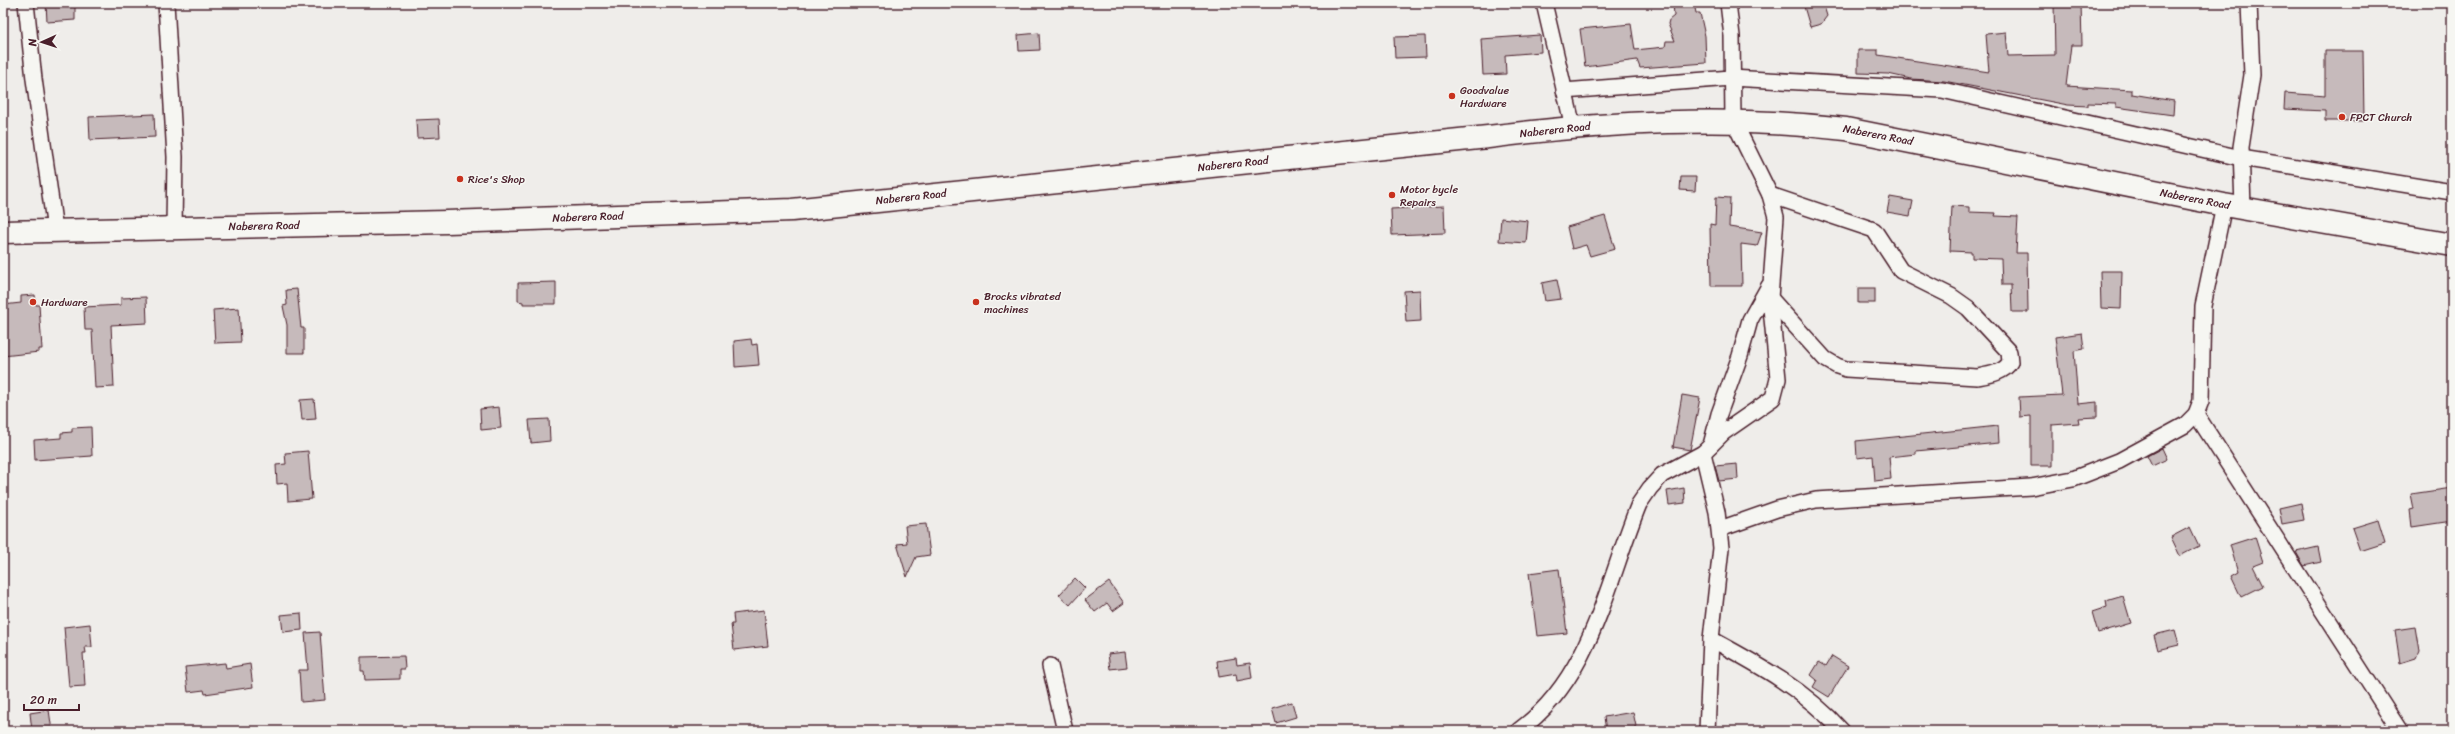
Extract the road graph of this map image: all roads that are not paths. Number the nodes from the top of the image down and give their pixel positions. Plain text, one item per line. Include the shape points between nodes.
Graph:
1 (26, 3) edge
2 (166, 3) edge
3 (1544, 3) edge
4 (1728, 3) edge
5 (2249, 3) edge
6 (1731, 78) junction
7 (1564, 91) junction
8 (1733, 120) junction
9 (1573, 127) junction
10 (2241, 158) junction
11 (2452, 192) edge
12 (1770, 195) junction
13 (2233, 207) junction
14 (174, 228) junction
15 (55, 230) junction
16 (3, 232) edge
17 (2452, 245) edge
18 (1771, 283) junction
19 (1770, 298) junction
20 (2196, 414) junction
21 (1707, 450) junction
22 (1720, 529) junction
23 (1711, 639) junction
24 (1050, 666) dead end
25 (1065, 731) edge
26 (1518, 731) edge
27 (1707, 731) edge
28 (1842, 731) edge
29 (2400, 731) edge

1 - 15 street
2 - 14 street via 175,157
3 - 7 street
4 - 6 street via 1732,36
5 - 10 street via 2252,75 2249,102 2242,128
6 - 7 street
6 - 8 street
6 - 10 street via 1942,90
7 - 9 street
8 - 9 street, Naberera Road
8 - 12 street
8 - 13 street, Naberera Road via 1791,122 1846,129
9 - 14 street, Naberera Road via 792,210
10 - 11 street
10 - 13 street
12 - 18 street via 1777,227
12 - 19 street via 1874,230 1901,271 1951,296 1968,308 2009,352 2010,362 2006,368 1977,377 1846,369 1825,359
13 - 17 street, Naberera Road
13 - 20 street via 2204,294 2202,393
14 - 15 street, Naberera Road
15 - 16 street, Naberera Road
18 - 19 street
18 - 21 street via 1750,320
19 - 21 street via 1778,378 1773,398 1724,432
20 - 22 street via 2184,425 2125,457 2074,479 2031,487 1816,500
20 - 29 street
21 - 22 street
21 - 26 street via 1674,466 1650,488 1639,504 1588,643 1572,674 1546,708
22 - 23 street via 1721,564
23 - 27 street
23 - 28 street via 1783,680 1817,705
24 - 25 street

